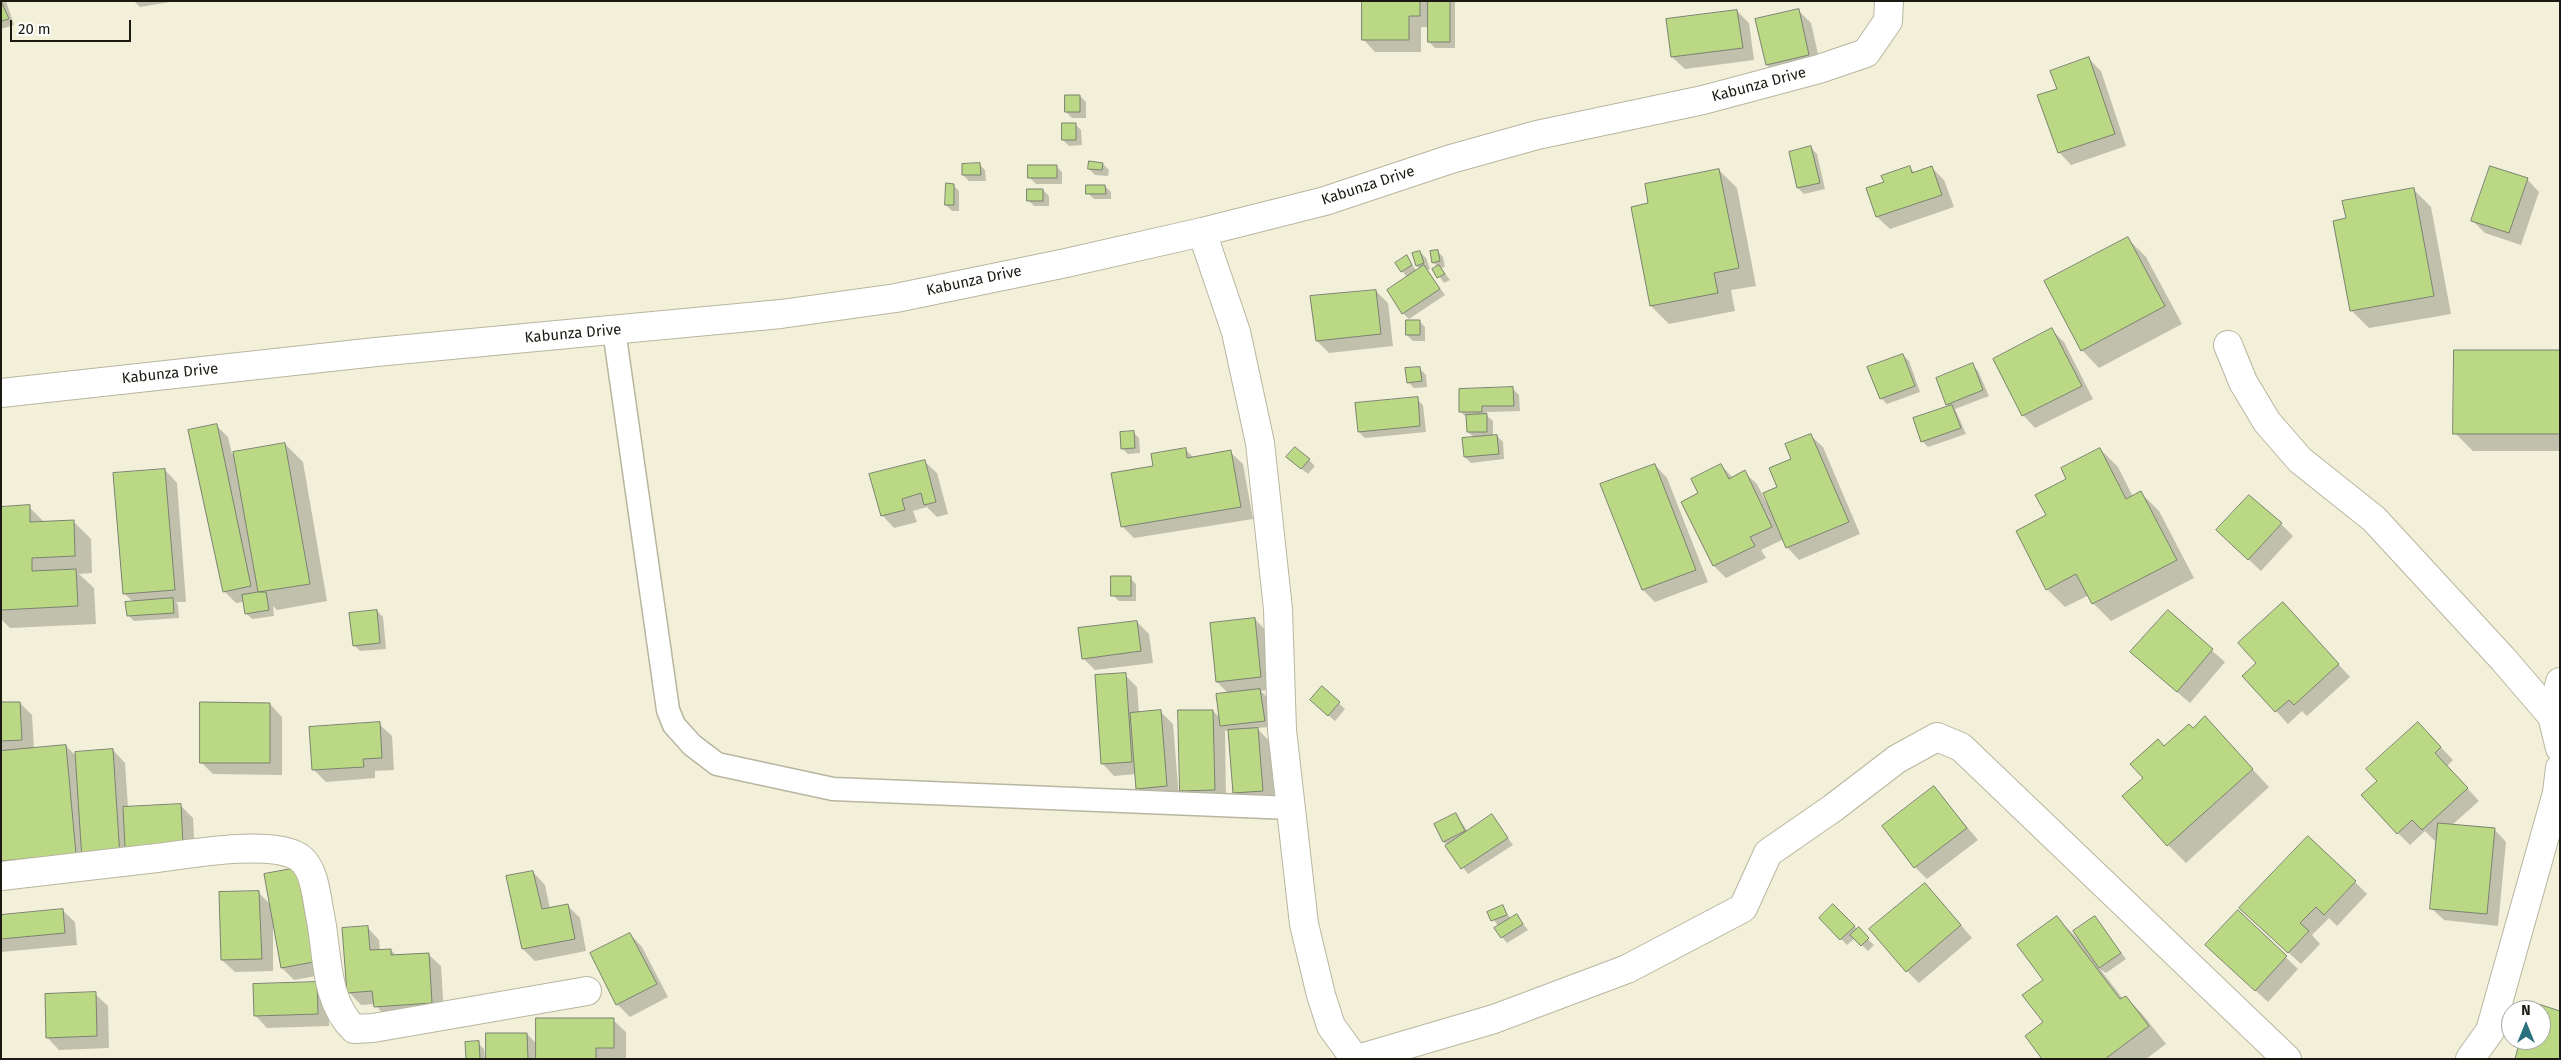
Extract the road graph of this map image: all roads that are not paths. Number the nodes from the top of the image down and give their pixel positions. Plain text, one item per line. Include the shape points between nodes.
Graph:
1 (1889, 1) edge
2 (1202, 232) junction
3 (614, 330) junction
4 (2228, 344) dead end
5 (1, 393) edge
6 (2560, 682) edge
7 (2552, 716) junction
8 (2560, 748) edge
9 (2560, 768) edge
10 (1292, 808) junction
11 (1, 876) edge
12 (587, 991) dead end
13 (1356, 1059) edge
14 (2287, 1059) edge
15 (2470, 1059) edge

1 - 2 street, Kabunza Drive via 1888,21 1866,53 1703,100 1537,135 1325,200
2 - 3 street, Kabunza Drive via 896,298 781,314
2 - 10 street via 1236,332 1260,443 1278,609 1282,730
3 - 5 street, Kabunza Drive
3 - 10 lane via 668,710 674,725 717,764 833,789
4 - 7 street via 2243,382 2262,414 2295,454 2374,519
6 - 7 street
7 - 8 street
9 - 15 street via 2557,793 2490,1030
10 - 13 street via 1304,924 1321,995 1331,1026
11 - 12 street via 220,850 272,849 295,855 310,868 336,1004 354,1028 373,1028
13 - 14 street via 1494,1019 1627,969 1743,908 1768,853 1897,759 1937,737 1961,747

